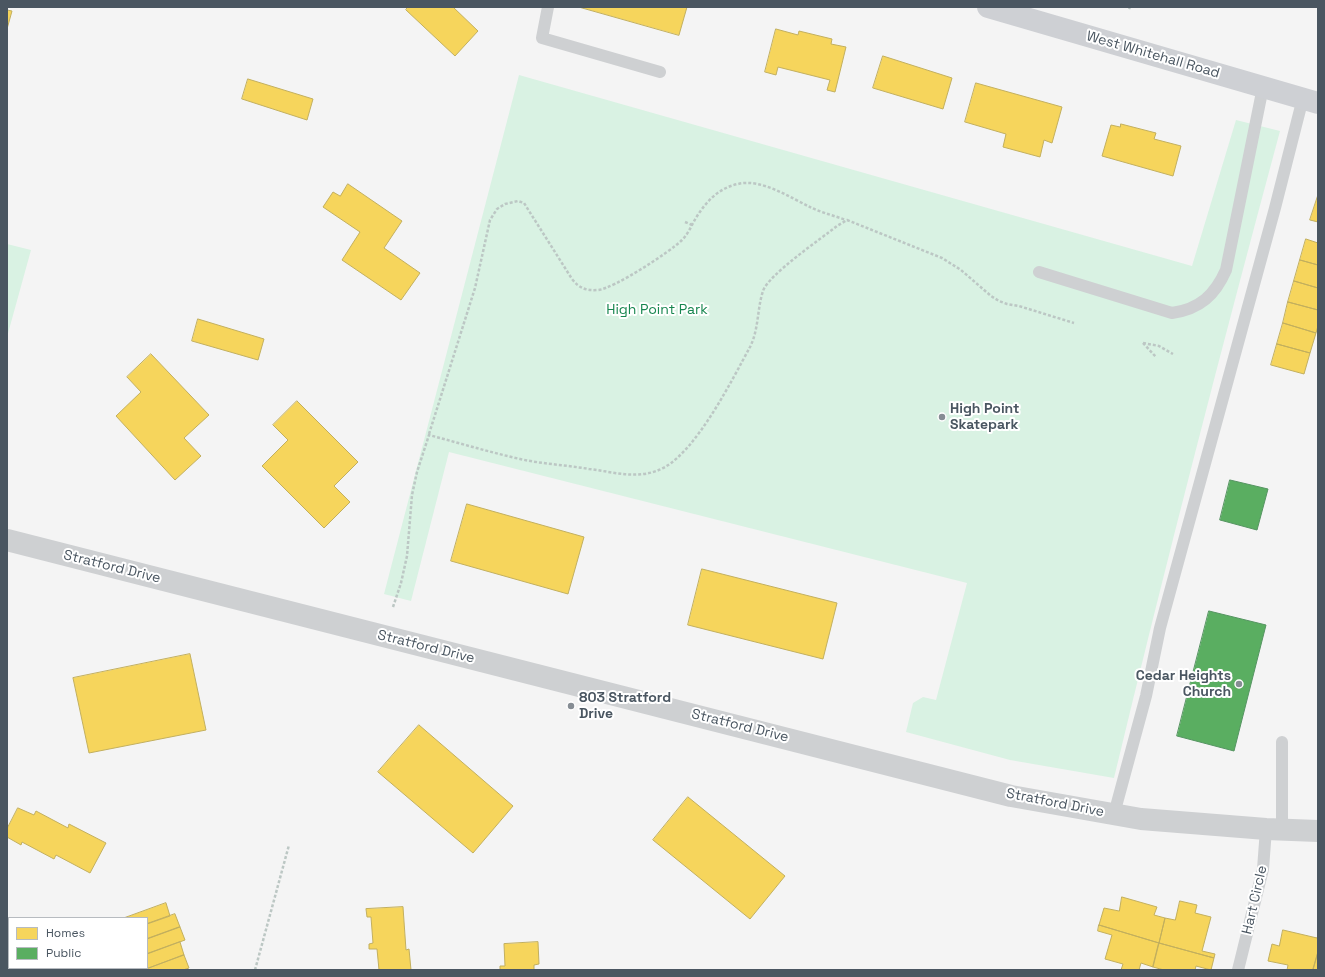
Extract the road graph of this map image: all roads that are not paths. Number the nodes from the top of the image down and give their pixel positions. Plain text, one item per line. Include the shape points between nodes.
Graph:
1 (548, 7) edge
2 (988, 7) edge
3 (660, 72) dead end
4 (1263, 87) junction
5 (1310, 101) edge
6 (1039, 272) dead end
7 (7, 540) edge
8 (1282, 742) dead end
9 (1114, 814) junction
10 (1274, 829) junction
11 (1318, 831) edge
12 (1238, 970) edge

1 - 3 lane via 542,38
2 - 4 main road, West Whitehall Road
4 - 5 main road, West Whitehall Road
4 - 6 lane via 1226,270 1210,296 1192,308 1172,313
5 - 9 lane via 1273,216 1160,628 1146,696
7 - 9 street, Stratford Drive via 1012,796
8 - 10 lane, Hart Circle
9 - 10 street, Stratford Drive via 1141,819
10 - 11 street, Stratford Drive
10 - 12 lane, Hart Circle

